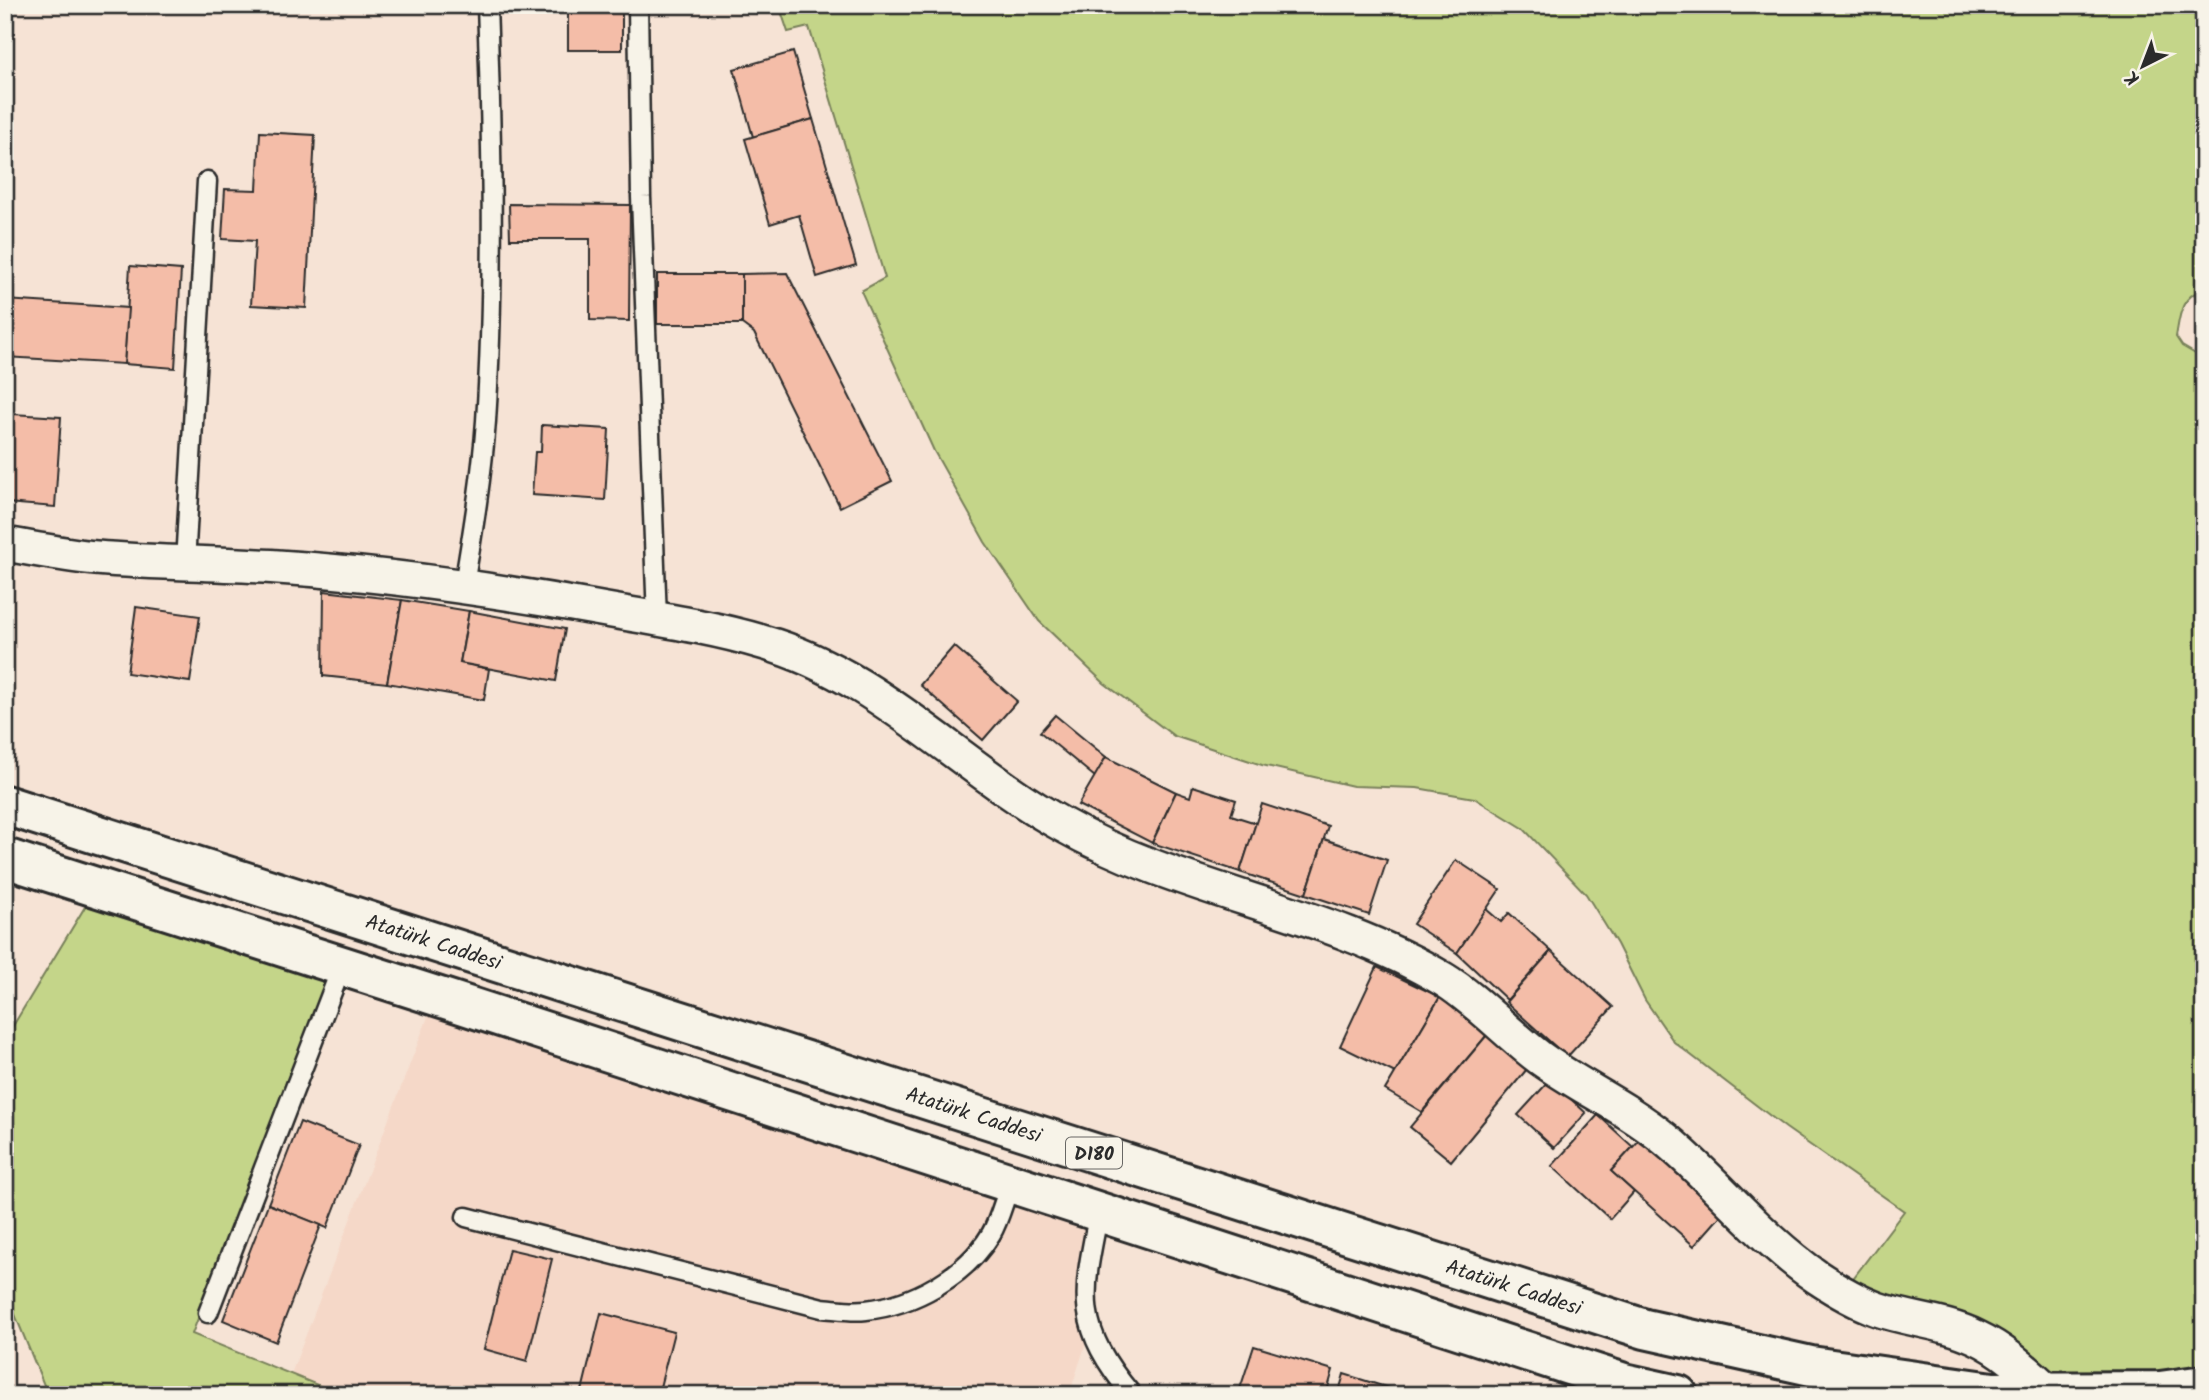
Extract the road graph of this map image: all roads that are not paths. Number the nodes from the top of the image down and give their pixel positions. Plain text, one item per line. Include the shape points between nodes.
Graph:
1 (487, 5) edge
2 (638, 5) edge
3 (207, 181) dead end
4 (5, 544) edge
5 (185, 563) junction
6 (464, 585) junction
7 (657, 619) junction
8 (5, 805) edge
9 (5, 858) edge
10 (342, 966) junction
11 (1010, 1183) junction
12 (1099, 1212) junction
13 (466, 1217) dead end
14 (208, 1313) dead end
15 (2204, 1385) edge
16 (2048, 1391) junction
17 (1132, 1395) edge
18 (1678, 1395) edge

1 - 6 lane via 491,296 485,423
2 - 7 lane
3 - 5 lane
4 - 5 street via 89,558
5 - 6 street
6 - 7 street
7 - 16 street via 801,653 873,694 1020,800 1067,828 1154,865 1380,945 1448,982 1544,1060 1662,1137 1812,1274 1879,1310 1973,1335 2008,1355
8 - 16 highway, Atatürk Caddesi / D180 via 1646,1329 1811,1366 1993,1392
9 - 10 highway, D180
10 - 11 highway, D180
10 - 14 lane
11 - 12 highway, D180
11 - 13 lane via 991,1234 970,1260 936,1287 865,1310 822,1308
12 - 17 lane via 1088,1264 1086,1303 1092,1334 1109,1367
12 - 18 highway, D180 via 1624,1383
15 - 16 highway, Atatürk Caddesi / D180 via 2160,1391

